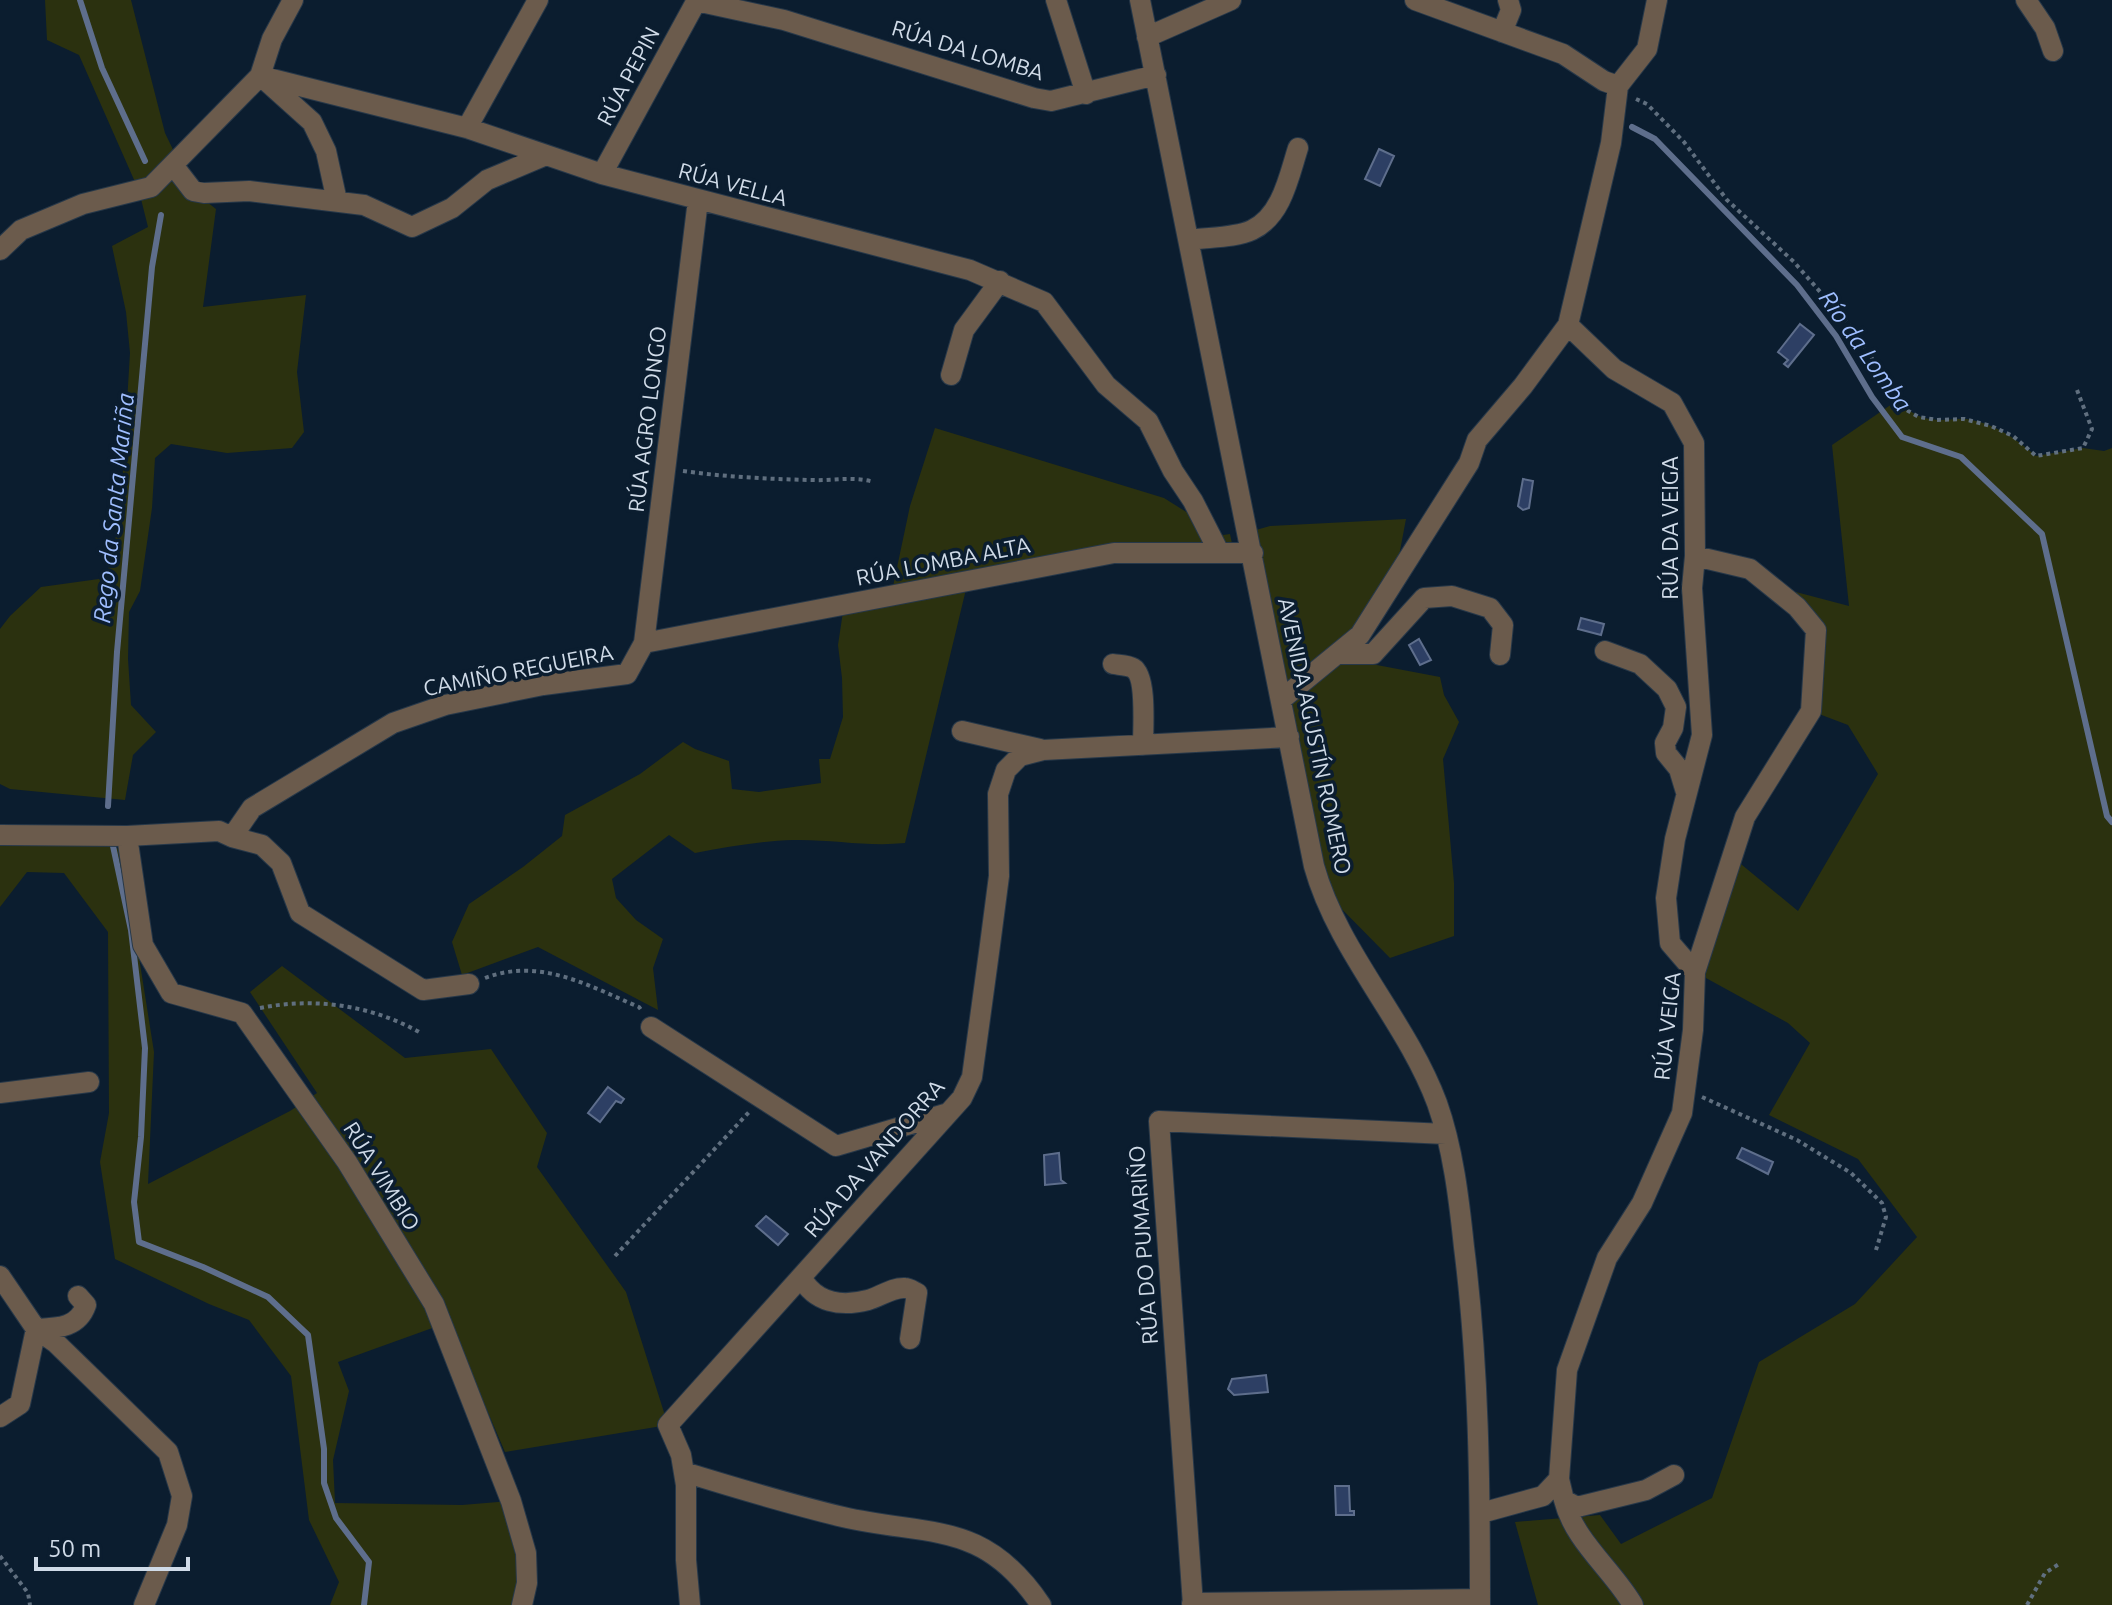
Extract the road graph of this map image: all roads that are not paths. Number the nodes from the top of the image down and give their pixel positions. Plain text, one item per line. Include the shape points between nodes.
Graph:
1 (293, 0) edge
2 (538, 0) edge
3 (1056, 0) edge
4 (1140, 0) edge
5 (1231, 0) edge
6 (1415, 0) edge
7 (1508, 0) edge
8 (1657, 0) edge
9 (2026, 0) edge
10 (696, 1) edge
11 (1502, 32) junction
12 (1147, 37) junction
13 (2053, 51) dead end
14 (1156, 75) junction
15 (260, 76) junction
16 (1618, 86) junction
17 (1086, 94) junction
18 (467, 128) junction
19 (1298, 148) dead end
20 (546, 155) junction
21 (173, 165) junction
22 (602, 174) junction
23 (698, 200) junction
24 (337, 201) junction
25 (1189, 240) junction
26 (0, 250) edge
27 (1000, 281) junction
28 (1568, 325) junction
29 (951, 375) dead end
30 (1219, 552) junction
31 (1253, 553) junction
32 (1695, 556) junction
33 (644, 643) junction
34 (1605, 651) dead end
35 (1337, 654) junction
36 (1500, 655) dead end
37 (1113, 664) dead end
38 (1282, 699) junction
39 (962, 731) dead end
40 (1289, 737) junction
41 (1143, 745) junction
42 (1043, 750) junction
43 (1687, 794) junction
44 (0, 835) edge
45 (127, 836) junction
46 (232, 837) junction
47 (1695, 972) junction
48 (469, 984) road end
49 (651, 1027) road end
50 (89, 1082) dead end
51 (0, 1093) edge
52 (948, 1113) junction
53 (1446, 1134) junction
54 (0, 1276) edge
55 (801, 1277) junction
56 (78, 1296) dead end
57 (36, 1329) junction
58 (910, 1339) dead end
59 (0, 1417) edge
60 (684, 1472) junction
61 (1674, 1475) dead end
62 (1559, 1479) junction
63 (1564, 1500) junction
64 (1481, 1513) junction
65 (1480, 1602) edge
66 (1192, 1604) edge
67 (144, 1605) edge
68 (522, 1605) edge
69 (690, 1605) edge
70 (1041, 1605) edge
71 (1633, 1605) edge

1 - 15 street
2 - 18 street
3 - 17 street, RÚA DA LOMBA
4 - 12 street, AVENIDA AGUSTÍN ROMERO
5 - 12 street
6 - 11 street
7 - 11 street via 1511,10
8 - 16 street via 1647,49
9 - 13 street
10 - 17 street, RÚA DA LOMBA via 784,20 1034,98 1051,101
10 - 22 street, RÚA PEPIN
11 - 16 street via 1563,54
12 - 14 street, AVENIDA AGUSTÍN ROMERO
14 - 17 street, RÚA DA LOMBA
14 - 25 street, AVENIDA AGUSTÍN ROMERO
15 - 18 street, RÚA VELLA
15 - 21 street
15 - 24 street via 312,122 326,151
16 - 28 street via 1611,143
18 - 20 street, RÚA VELLA
19 - 25 street via 1287,185 1265,222 1250,231
20 - 22 street, RÚA VELLA
20 - 24 street via 487,180 452,208 412,227 364,205
21 - 24 street via 193,191
21 - 26 street via 151,187 71,209 21,230
22 - 23 street, RÚA VELLA
23 - 27 street, RÚA VELLA
23 - 33 street, RÚA AGRO LONGO
25 - 31 street, AVENIDA AGUSTÍN ROMERO
27 - 29 street via 964,330
27 - 30 street, RÚA VELLA via 1044,302 1106,385 1148,421
28 - 32 street, RÚA DA VEIGA via 1614,369 1672,403 1694,443
28 - 35 street via 1477,440 1469,463 1360,635
30 - 31 street, RÚA LOMBA ALTA
30 - 33 street, RÚA LOMBA ALTA via 1114,553
31 - 38 street, AVENIDA AGUSTÍN ROMERO
32 - 43 street, RÚA DA VEIGA via 1692,588 1702,735
32 - 47 street, RÚA VEIGA via 1750,569 1816,630 1811,711 1745,817
33 - 46 street, CAMIÑO REGUEIRA via 627,674 445,705 393,723 252,808
34 - 43 street via 1640,664 1667,689 1676,707 1666,753 1679,769
35 - 36 street via 1373,654 1424,598 1452,596 1490,608 1503,625
35 - 38 street
37 - 41 street via 1133,668 1138,675
38 - 40 street, AVENIDA AGUSTÍN ROMERO
39 - 42 street, RÚA DA VANDORRA
40 - 41 street, RÚA DA VANDORRA
40 - 53 street, AVENIDA AGUSTÍN ROMERO via 1319,883 1428,1080
41 - 42 street, RÚA DA VANDORRA
42 - 52 street, RÚA DA VANDORRA via 1020,756 1006,770 998,794 999,876 972,1077
43 - 47 street, RÚA DA VEIGA via 1666,898 1670,943
44 - 45 street
45 - 46 street via 219,831
45 - 68 street, RÚA VIMBIO via 143,945 171,993 242,1013 347,1162 434,1304 511,1501 526,1553
46 - 48 street via 262,845 281,863 300,913 423,990
47 - 62 street, RÚA VEIGA via 1682,1113 1642,1203 1607,1258 1567,1370
49 - 52 street via 836,1146
50 - 51 street
52 - 55 street, RÚA DA VANDORRA
53 - 64 street, AVENIDA AGUSTÍN ROMERO via 1471,1301
53 - 66 street, RÚA DO PUMARIÑO via 1159,1121
54 - 57 street
55 - 58 street via 820,1300 865,1301 905,1288 917,1293
55 - 60 street, RÚA DA VANDORRA via 668,1425
56 - 57 street via 86,1305 82,1316 65,1327
57 - 59 street via 20,1404
57 - 67 street via 168,1452 182,1496 177,1525
60 - 69 street
60 - 70 street via 839,1516 971,1541 1008,1567
61 - 63 street via 1607,1501 1577,1507
62 - 63 street, RÚA VEIGA
62 - 64 street via 1543,1496
63 - 71 street, RÚA VEIGA via 1585,1543
64 - 65 street, AVENIDA AGUSTÍN ROMERO
65 - 66 street

